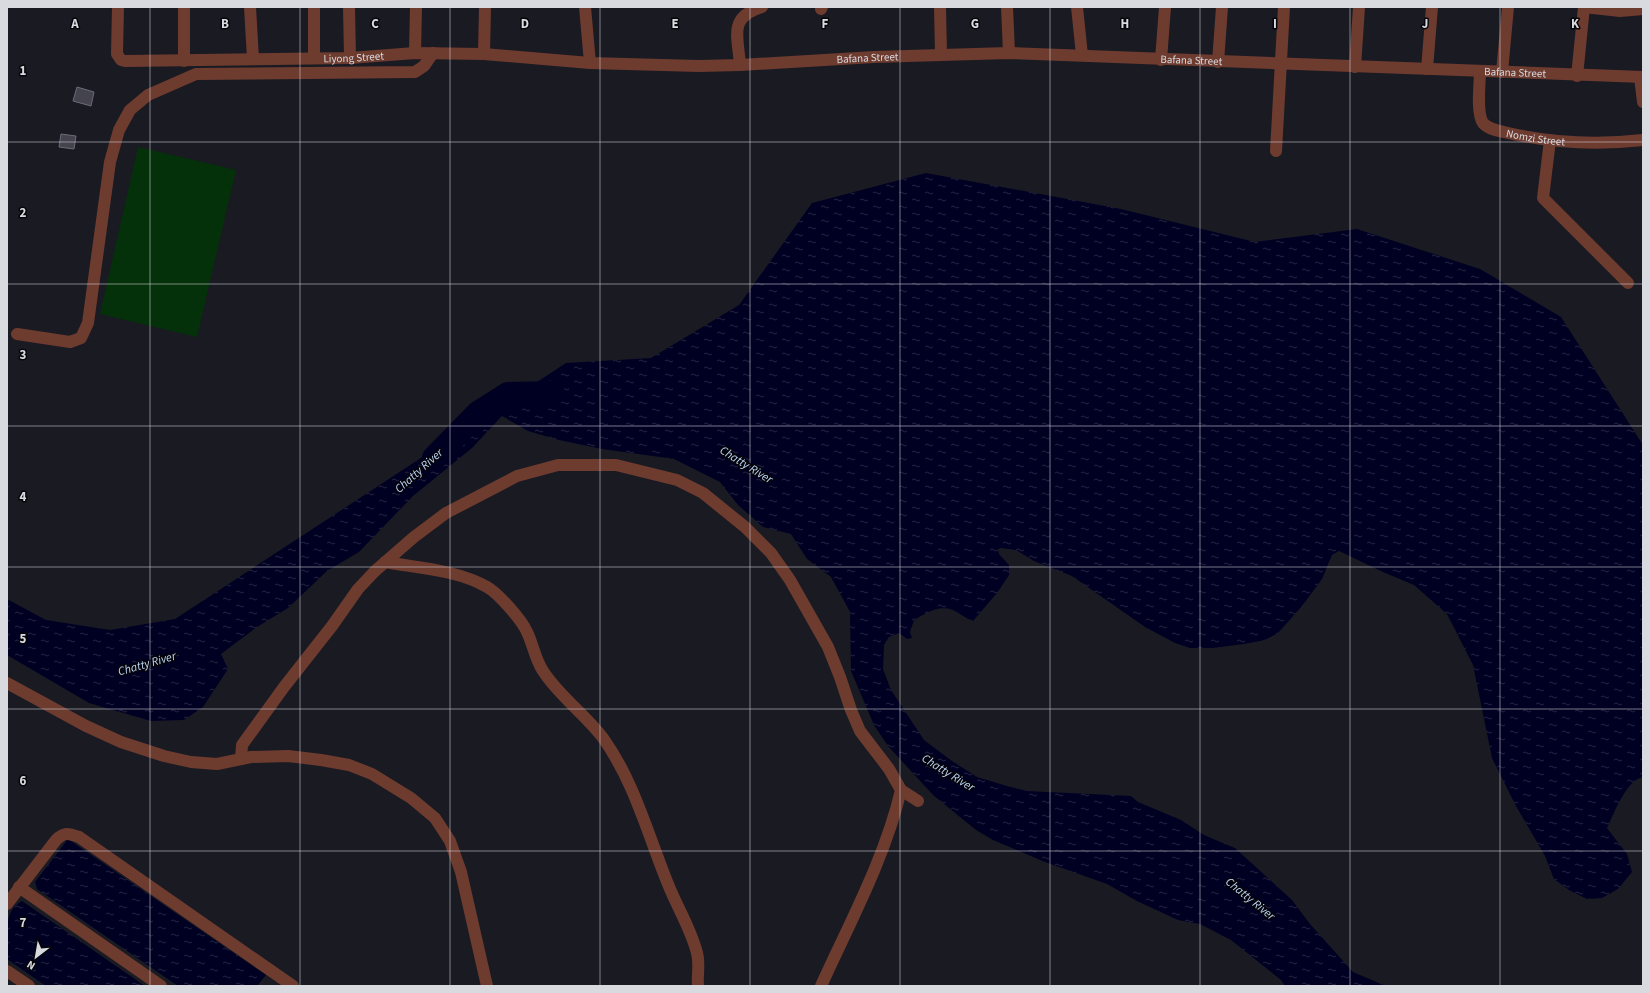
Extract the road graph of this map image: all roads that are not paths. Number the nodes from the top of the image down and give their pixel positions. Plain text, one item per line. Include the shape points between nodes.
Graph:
1 (118, 7) edge
2 (184, 7) edge
3 (250, 7) edge
4 (314, 7) edge
5 (349, 7) edge
6 (416, 7) edge
7 (485, 7) edge
8 (585, 7) edge
9 (762, 7) edge
10 (940, 7) edge
11 (1007, 7) edge
12 (1077, 7) edge
13 (1165, 7) edge
14 (1222, 7) edge
15 (1284, 7) edge
16 (1359, 7) edge
17 (1432, 7) edge
18 (1508, 7) edge
19 (1584, 7) edge
20 (1643, 9) edge
21 (415, 53) junction
22 (433, 53) junction
23 (1009, 53) junction
24 (484, 54) junction
25 (941, 54) junction
26 (1082, 56) junction
27 (314, 58) junction
28 (350, 58) junction
29 (253, 59) junction
30 (1161, 60) junction
31 (184, 61) junction
32 (1218, 62) junction
33 (590, 63) junction
34 (1280, 64) junction
35 (740, 65) junction
36 (1355, 67) junction
37 (1427, 69) junction
38 (1480, 71) junction
39 (1502, 72) junction
40 (1577, 76) junction
41 (1641, 77) edge
42 (1643, 102) edge
43 (1550, 140) junction
44 (1643, 140) edge
45 (1276, 151) dead end
46 (1628, 283) dead end
47 (17, 334) dead end
48 (385, 562) junction
49 (7, 683) edge
50 (241, 759) junction
51 (901, 790) junction
52 (918, 802) dead end
53 (19, 887) junction
54 (7, 904) edge
55 (7, 971) edge
56 (29, 986) edge
57 (161, 986) edge
58 (293, 986) edge
59 (487, 986) edge
60 (698, 986) edge
61 (821, 986) edge

1 - 31 street, Liyong Street via 118,58 125,61
2 - 31 street
3 - 29 street
4 - 27 street
5 - 28 street
6 - 21 street
7 - 24 street
8 - 33 street
9 - 35 street via 744,14 740,20
10 - 25 street
11 - 23 street
12 - 26 street
13 - 30 street
14 - 32 street
15 - 34 street
16 - 36 street
17 - 37 street
18 - 39 street
19 - 20 street via 1620,11
19 - 40 street
21 - 22 street, Liyong Street
21 - 28 street, Liyong Street
22 - 24 street, Liyong Street
22 - 47 street via 424,66 415,72 196,74 148,95 130,110 119,130 110,162 88,323 81,338 70,342
23 - 25 street, Bafana Street
23 - 26 street, Bafana Street
24 - 33 street, Liyong Street
25 - 35 street, Bafana Street
26 - 30 street, Bafana Street
27 - 28 street, Liyong Street
27 - 29 street, Liyong Street
29 - 31 street, Liyong Street
30 - 32 street, Bafana Street
32 - 34 street, Bafana Street
33 - 35 street, Bafana Street
34 - 36 street, Bafana Street
34 - 45 street
36 - 37 street, Bafana Street
37 - 38 street, Bafana Street
38 - 39 street, Bafana Street
38 - 43 street, Nomzi Street via 1480,115 1487,126
39 - 40 street, Bafana Street
40 - 41 street, Bafana Street
41 - 42 street
43 - 44 street, Nomzi Street
43 - 46 street via 1543,198
48 - 50 street via 358,589 284,687 242,745
48 - 51 street via 446,513 517,476 558,465 608,465 677,480 703,493 771,553 790,580 828,647 860,730
48 - 60 street via 442,572 469,579 488,588 506,604 527,631 542,670 603,737 625,774 698,954
49 - 50 street via 86,726 122,742 191,762 217,764
50 - 59 street via 288,756 349,765 372,774 411,798 435,818 450,841 461,872
51 - 52 street
51 - 61 street via 896,813 883,848
53 - 54 street
53 - 57 street
53 - 58 street via 56,840 68,833 79,837
55 - 56 street

